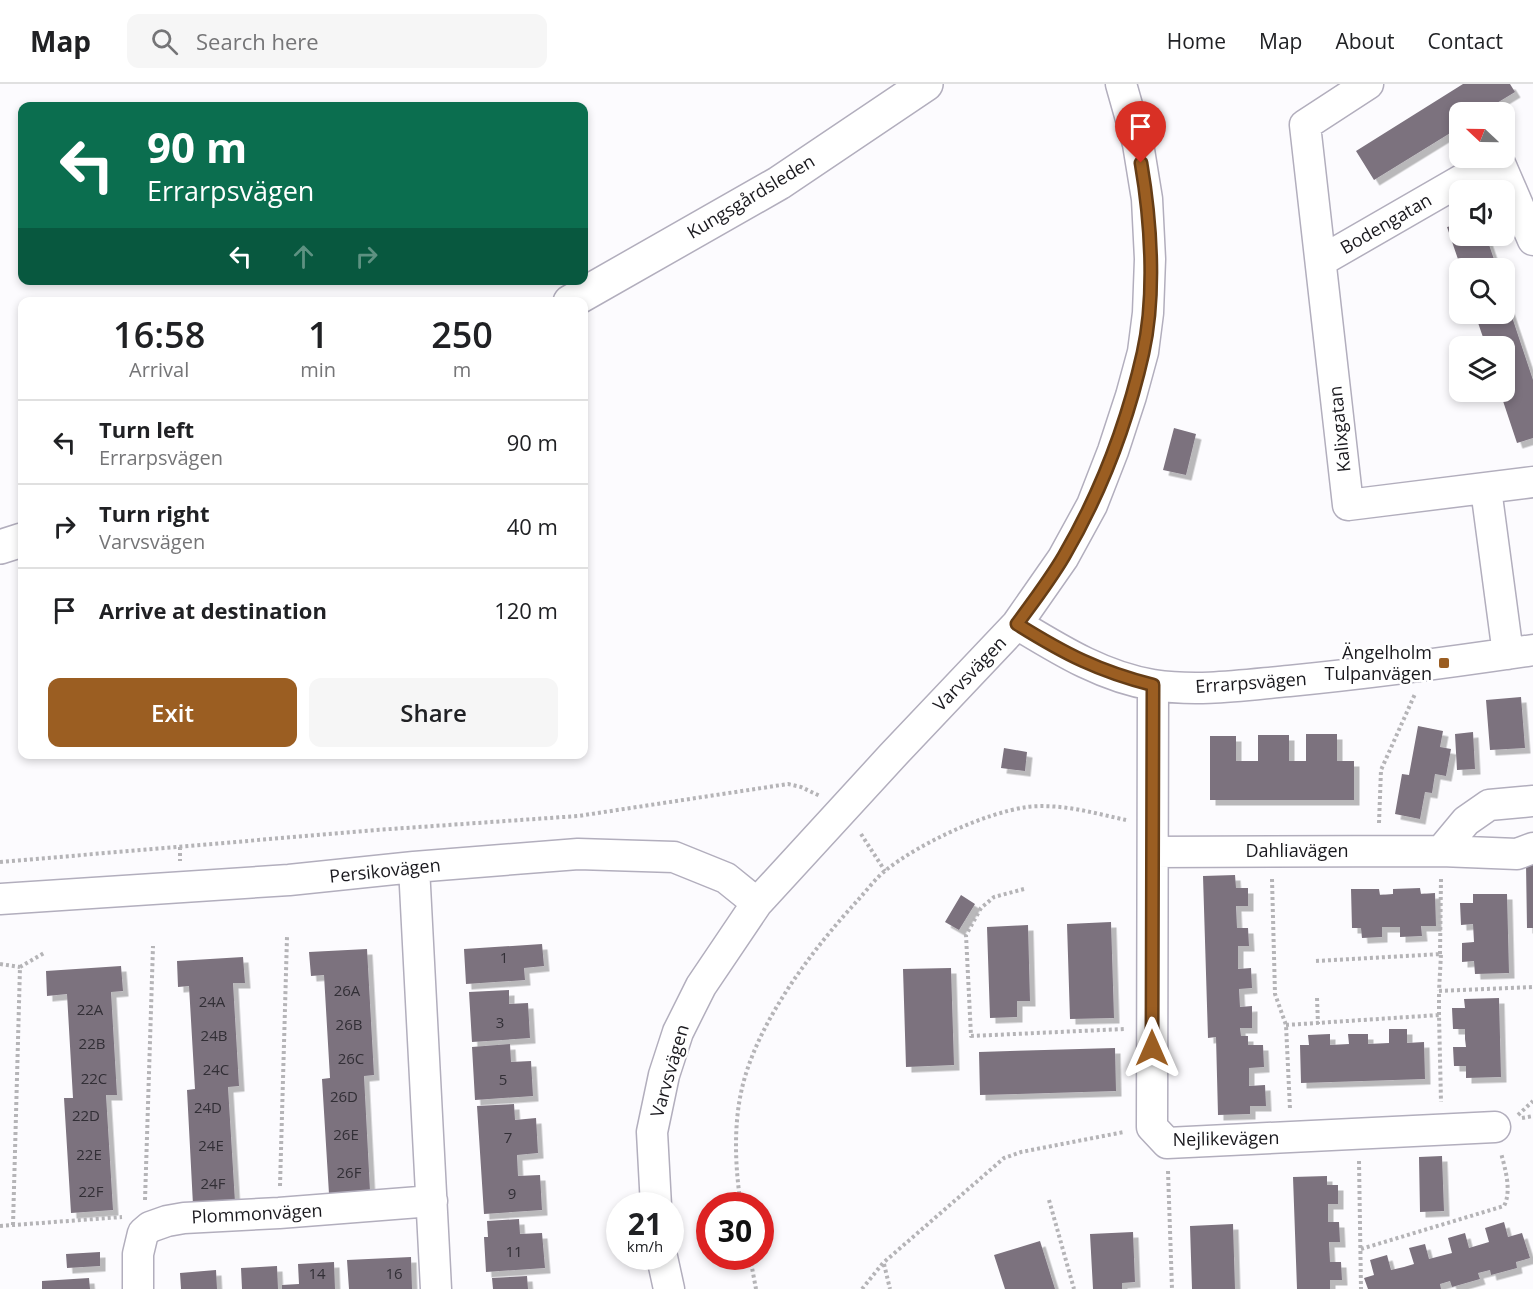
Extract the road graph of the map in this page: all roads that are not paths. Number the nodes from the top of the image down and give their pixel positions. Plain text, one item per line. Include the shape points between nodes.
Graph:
1 (926, 84) edge
2 (1121, 84) edge
3 (1368, 84) edge
4 (1533, 240) edge
5 (1321, 261) junction
6 (579, 297) edge
7 (1533, 482) edge
8 (1486, 489) junction
9 (18, 541) edge
10 (0, 547) edge
11 (1017, 624) junction
12 (1521, 652) edge
13 (1153, 685) junction
14 (1533, 801) edge
15 (1153, 839) junction
16 (1533, 848) edge
17 (1441, 851) junction
18 (414, 867) junction
19 (0, 899) edge
20 (757, 903) junction
21 (1495, 1127) road end
22 (655, 1192) edge
23 (432, 1202) junction
24 (665, 1270) edge
25 (138, 1289) edge
26 (436, 1289) edge
27 (669, 1289) edge

1 - 6 main road, Kungsgårdsleden via 779,183
2 - 11 street, Varvsvägen via 1138,144 1147,199 1150,259 1143,352 1092,505 1063,558
3 - 5 street, Kalixgatan via 1305,125
4 - 5 street, Bodengatan via 1498,159
5 - 8 street, Kalixgatan via 1348,505
7 - 8 street
8 - 12 street
9 - 10 main road
11 - 13 street, Errarpsvägen via 1095,667
11 - 20 street, Varvsvägen
12 - 13 street, Errarpsvägen via 1367,674 1207,689
13 - 15 street, Nejlikevägen
14 - 17 street via 1489,805 1466,821
15 - 17 street, Dahliavägen via 1271,851
15 - 21 street, Nejlikevägen via 1152,1028 1159,1135 1292,1137
16 - 17 street, Dahliavägen via 1516,854
18 - 19 street, Persikovägen via 290,880
18 - 20 street, Persikovägen via 578,854 674,857 726,878
18 - 23 street
20 - 22 street, Varvsvägen via 701,986 678,1032 652,1132
23 - 25 street, Plommonvägen via 147,1222 140,1241
23 - 26 street
24 - 27 street

